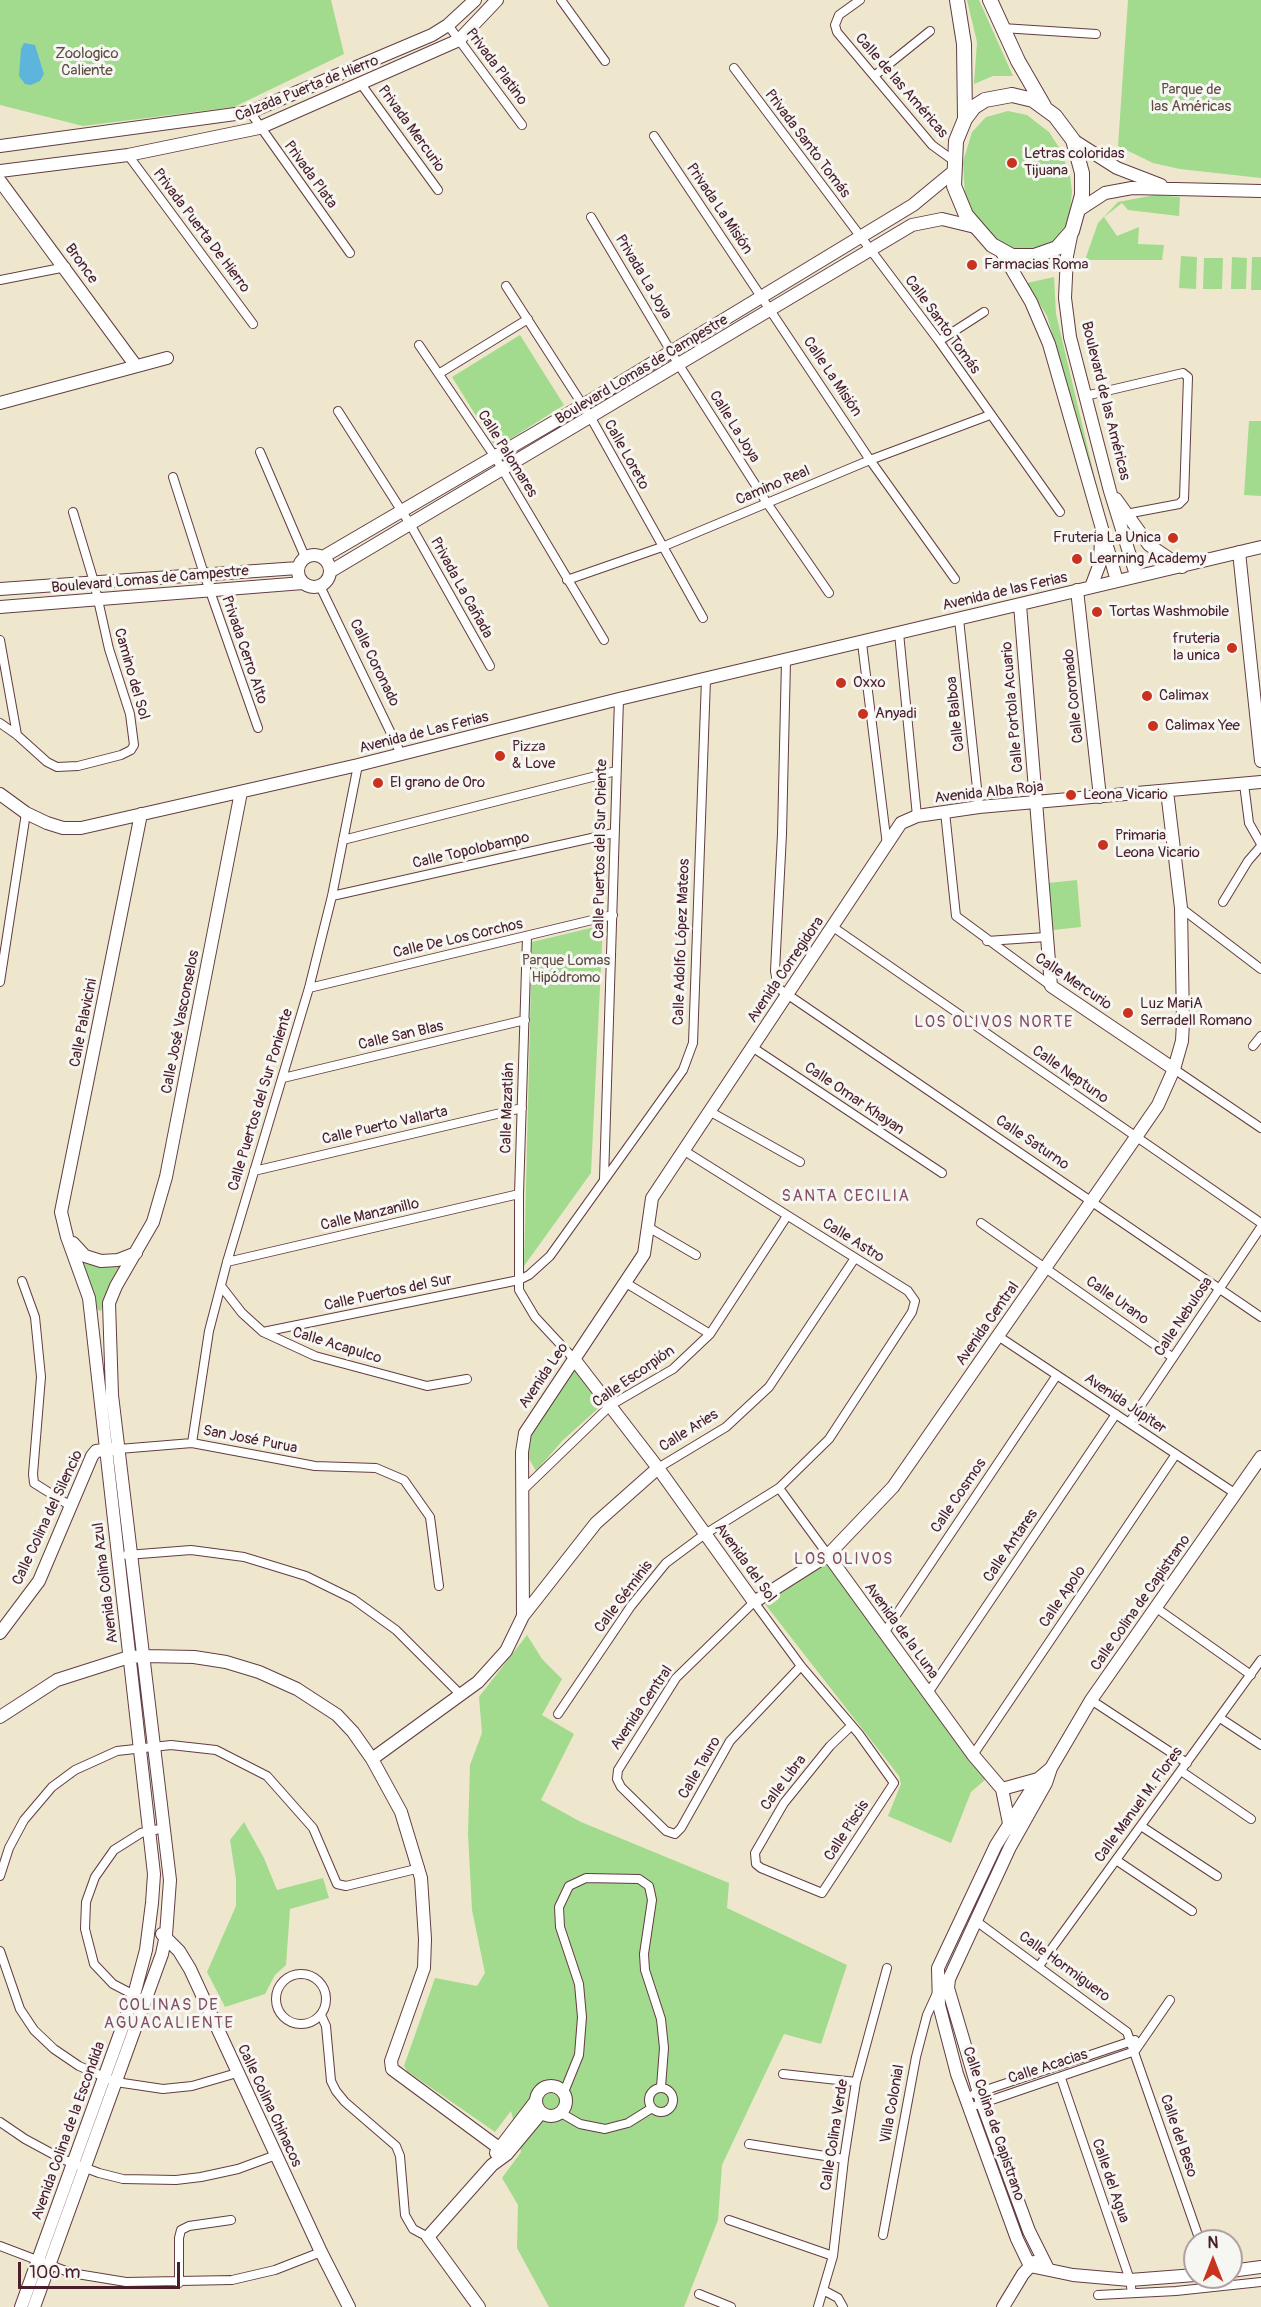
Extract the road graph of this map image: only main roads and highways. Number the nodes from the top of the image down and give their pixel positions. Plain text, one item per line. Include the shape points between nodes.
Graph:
1 (475, 0) edge
2 (497, 0) edge
3 (957, 0) edge
4 (990, 0) edge
5 (1045, 107) junction
6 (965, 119) junction
7 (1072, 140) junction
8 (0, 146) edge
9 (953, 166) junction
10 (0, 171) edge
11 (0, 181) edge
12 (1171, 188) junction
13 (1261, 191) edge
14 (1079, 210) junction
15 (975, 227) junction
16 (1072, 231) junction
17 (1000, 250) junction
18 (167, 358) dead end
19 (136, 366) junction
20 (0, 403) edge
21 (1110, 491) junction
22 (1101, 520) junction
23 (1261, 547) edge
24 (1239, 552) junction
25 (323, 557) junction
26 (1182, 567) junction
27 (298, 568) junction
28 (331, 571) junction
29 (1136, 575) junction
30 (1117, 581) junction
31 (303, 583) junction
32 (1092, 587) junction
33 (0, 589) edge
34 (1077, 590) junction
35 (1020, 605) junction
36 (0, 607) edge
37 (862, 643) joint
38 (1257, 666) edge
39 (1261, 761) edge
40 (1261, 782) edge
41 (1167, 791) junction
42 (241, 792) junction
43 (0, 794) edge
44 (1100, 798) junction
45 (1036, 803) junction
46 (141, 814) junction
47 (901, 824) joint
48 (1051, 986) joint
49 (1174, 1069) junction
50 (683, 1150) joint
51 (67, 1238) junction
52 (136, 1253) junction
53 (574, 1359) junction
54 (105, 1449) junction
55 (119, 1449) junction
56 (1261, 1457) edge
57 (658, 1468) junction
58 (828, 1555) junction
59 (754, 1602) joint
60 (524, 1616) junction
61 (0, 1633) edge
62 (145, 1656) junction
63 (129, 1657) junction
64 (0, 1717) edge
65 (372, 1759) junction
66 (1042, 1781) junction
67 (1002, 1789) junction
68 (1013, 1830) junction
69 (150, 1929) junction
70 (166, 1935) junction
71 (943, 1990) junction
72 (140, 1997) junction
73 (538, 2107) junction
74 (502, 2151) junction
75 (1042, 2255) junction
76 (43, 2263) junction
77 (1030, 2266) junction
78 (1261, 2267) edge
79 (1048, 2269) junction
80 (1243, 2269) edge
81 (1183, 2276) edge
82 (21, 2307) edge
83 (34, 2307) edge
84 (349, 2307) edge
85 (479, 2307) edge
86 (1003, 2307) edge

1 - 8 main road, Calzada Puerta de Hierro via 448,25 250,112
2 - 10 main road, Calzada Puerta de Hierro via 459,40 259,128 128,155
3 - 6 main road via 965,55
4 - 5 main road
5 - 6 main road via 1023,97 998,96 974,107
5 - 7 main road
6 - 9 main road via 956,141
7 - 12 main road via 1116,168
7 - 14 main road via 1082,173
9 - 15 main road via 959,201
9 - 25 main road, Boulevard Lomas de Campestre via 913,205
11 - 19 main road, Bronce
12 - 13 main road
12 - 14 main road via 1105,193
14 - 16 main road
15 - 17 main road
15 - 28 main road, Boulevard Lomas de Campestre via 955,220 912,225
16 - 17 main road via 1047,253 1023,257
16 - 21 main road, Boulevard de las Américas via 1065,298 1070,337
17 - 22 main road via 1041,322
18 - 19 main road
19 - 20 main road
21 - 26 main road via 1149,544
21 - 29 main road, Boulevard de las Américas
22 - 30 main road
22 - 32 main road via 1100,563
23 - 24 main road, Avenida de las Ferias
24 - 26 main road, Avenida de las Ferias
24 - 38 main road
25 - 27 main road via 305,557
25 - 28 main road
26 - 29 main road, Avenida de las Ferias
27 - 31 main road
27 - 33 main road, Boulevard Lomas de Campestre
28 - 31 main road via 320,586
29 - 30 main road, Avenida de las Ferias
30 - 32 main road, Avenida de las Ferias
31 - 36 main road, Boulevard Lomas de Campestre
32 - 34 main road, Avenida de las Ferias
34 - 35 main road, Avenida de las Ferias
34 - 44 main road, Calle Coronado
35 - 37 main road, Avenida de las Ferias
35 - 45 main road, Calle Portola Acuario
37 - 42 main road, Avenida de Las Ferias
38 - 39 main road
40 - 41 main road, Avenida Alba Roja
41 - 44 main road, Avenida Alba Roja
41 - 49 main road, Avenida Central via 1181,908 1183,1022
42 - 46 main road, Avenida de Las Ferias
42 - 52 main road, Calle José Vasconselos via 166,1177 153,1222
43 - 46 main road, Avenida de Las Ferias via 26,813 63,828 81,828
44 - 45 main road, Avenida Alba Roja
45 - 47 main road, Avenida Alba Roja via 917,816
45 - 48 main road, Calle Portola Acuario
46 - 51 main road, Calle Palavicini via 62,1212
47 - 50 main road, Avenida Corregidora
48 - 49 main road, Calle Mercurio
49 - 58 main road, Avenida Central via 1158,1105 892,1487
50 - 53 main road, Avenida Leo via 652,1198 644,1254
51 - 52 main road via 85,1256 101,1261
51 - 54 main road, Avenida Colina Azul via 89,1298
52 - 55 main road, Avenida Colina Azul via 109,1303 112,1395
53 - 57 main road, Avenida del Sol
53 - 60 main road, Avenida Leo via 525,1433
54 - 55 main road
54 - 61 main road, Calle Colina del Silencio via 92,1456 39,1581
54 - 63 main road, Avenida Colina Azul
55 - 62 main road, Avenida Colina Azul
56 - 66 main road, Calle Colina de Capistrano via 1155,1606
57 - 59 main road, Avenida del Sol
57 - 60 main road, Calle Aries via 596,1523
58 - 59 main road, Avenida Central
58 - 67 main road, Avenida de la Luna
60 - 65 main road, Calle Aries via 506,1651 478,1682
62 - 63 main road
62 - 65 main road via 226,1662 269,1676 337,1715
62 - 70 main road, Avenida Colina Azul via 170,1881
63 - 64 main road via 57,1680
63 - 69 main road, Avenida Colina Azul via 154,1874
65 - 74 main road via 401,1812 420,1868 424,1905 424,1968 391,2061 392,2068
66 - 67 main road
66 - 68 main road, Calle Colina de Capistrano
67 - 68 main road
68 - 71 main road, Calle Colina de Capistrano
68 - 71 main road, Calle Colina de Capistrano via 941,1957 938,1968
69 - 70 main road
69 - 72 main road, Avenida Colina de la Escondida
70 - 72 main road, Avenida Colina de la Escondida via 162,1954
70 - 84 main road, Calle Colina Chinacos via 190,1969
71 - 75 main road, Calle Colina de Capistrano via 1029,2231
71 - 77 main road, Calle Colina de Capistrano via 967,2102
72 - 76 main road, Avenida Colina de la Escondida
73 - 73 main road via 542,2088 550,2085 564,2092 567,2099 561,2113 548,2116
73 - 74 main road
74 - 85 main road via 428,2237
75 - 77 main road
75 - 79 main road, Calle Colina de Capistrano
76 - 82 main road, Avenida Colina de la Escondida
76 - 83 main road, Avenida Colina de la Escondida
77 - 79 main road
77 - 86 main road
78 - 80 main road
79 - 81 main road via 1130,2280

